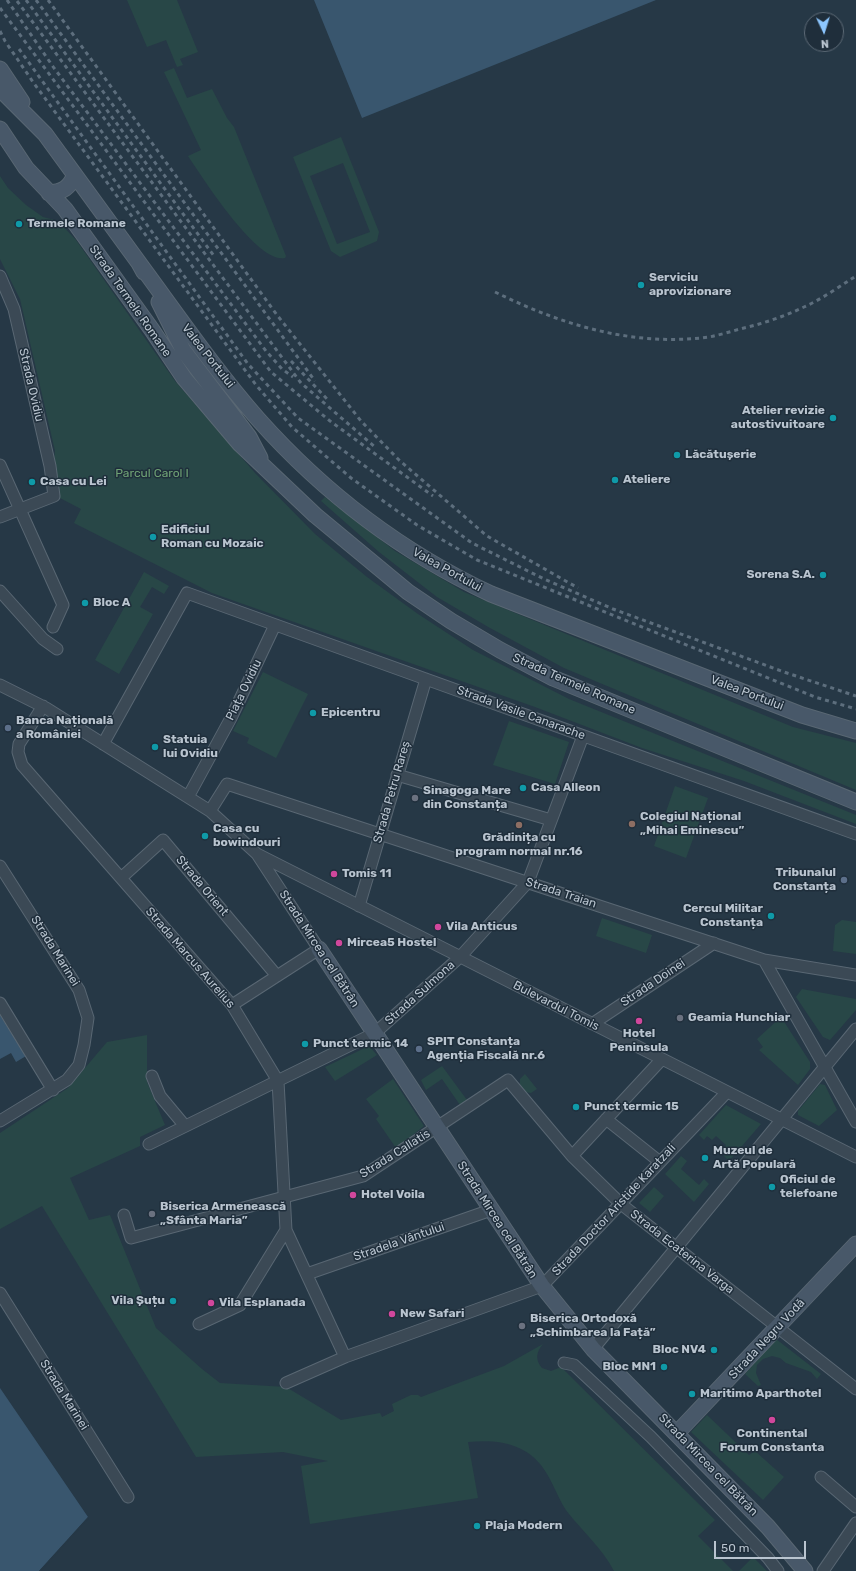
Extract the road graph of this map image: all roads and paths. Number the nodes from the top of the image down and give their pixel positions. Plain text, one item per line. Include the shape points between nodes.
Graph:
1 (0, 69) edge
2 (0, 89) edge
3 (0, 128) edge
4 (45, 134) junction
5 (75, 175) junction
6 (49, 193) junction
7 (139, 263) junction
8 (0, 276) edge
9 (152, 330) junction
10 (183, 350) junction
11 (209, 359) junction
12 (0, 465) edge
13 (266, 469) junction
14 (20, 509) junction
15 (0, 517) edge
16 (0, 591) edge
17 (4, 604) edge
18 (275, 625) junction
19 (53, 627) dead end
20 (57, 649) dead end
21 (426, 679) junction
22 (0, 685) edge
23 (44, 707) junction
24 (856, 731) edge
25 (583, 736) junction
26 (103, 744) junction
27 (397, 775) junction
28 (188, 797) junction
29 (856, 802) edge
30 (210, 811) junction
31 (551, 820) junction
32 (380, 834) junction
33 (856, 834) edge
34 (257, 854) junction
35 (0, 866) edge
36 (121, 878) junction
37 (528, 882) junction
38 (359, 906) junction
39 (714, 943) junction
40 (319, 949) junction
41 (460, 957) junction
42 (764, 960) junction
43 (856, 975) edge
44 (277, 976) junction
45 (0, 1003) edge
46 (232, 1005) junction
47 (592, 1024) junction
48 (856, 1029) edge
49 (375, 1033) junction
50 (662, 1059) junction
51 (825, 1067) junction
52 (152, 1076) dead end
53 (508, 1080) joint
54 (278, 1081) junction
55 (52, 1090) junction
56 (727, 1092) junction
57 (606, 1119) junction
58 (781, 1119) junction
59 (0, 1121) edge
60 (856, 1122) edge
61 (185, 1126) junction
62 (437, 1128) junction
63 (148, 1144) dead end
64 (572, 1156) junction
65 (856, 1157) edge
66 (660, 1162) junction
67 (284, 1197) junction
68 (621, 1204) junction
69 (491, 1210) junction
70 (124, 1214) dead end
71 (286, 1230) junction
72 (856, 1244) edge
73 (676, 1248) junction
74 (307, 1274) junction
75 (542, 1286) junction
76 (0, 1293) edge
77 (199, 1324) dead end
78 (777, 1327) junction
79 (593, 1349) junction
80 (345, 1357) junction
81 (564, 1363) dead end
82 (286, 1383) dead end
83 (856, 1390) edge
84 (677, 1433) junction
85 (821, 1477) dead end
86 (128, 1497) dead end
87 (856, 1507) edge
88 (856, 1523) edge
89 (778, 1571) edge
90 (805, 1571) edge
91 (823, 1571) edge

1 - 4 street
2 - 4 street, Strada Termele Romane
3 - 6 street, Strada Termele Romane via 26,168
4 - 5 street, Strada Termele Romane
5 - 6 street via 70,185 63,190
5 - 7 street, Strada Termele Romane
6 - 9 street, Strada Termele Romane via 65,209
7 - 10 street, Strada Termele Romane
7 - 11 street, Valea Portului
8 - 14 street, Strada Ovidiu via 14,309 50,466 54,496
9 - 10 street
9 - 13 street, Strada Termele Romane via 184,378 239,443
10 - 11 street
10 - 13 street, Strada Termele Romane via 249,437
11 - 24 street, Valea Portului via 258,419 331,492 423,559 491,594 802,715
12 - 14 street
13 - 29 street, Strada Termele Romane via 315,515 408,592 500,650 554,678
14 - 15 street
14 - 19 street via 63,605
16 - 17 street
17 - 20 street
18 - 21 street, Strada Vasile Canarache
18 - 26 street, Strada Vasile Canarache via 187,593
18 - 28 street, Piața Ovidiu via 231,718
21 - 25 street, Strada Vasile Canarache
21 - 27 street, Strada Petru Rareș
22 - 23 street, Strada Mircea cel Bătrân
23 - 26 street, Strada Mircea cel Bătrân
23 - 36 street, Strada Marcus Aurelius via 19,744 18,752 22,765
25 - 31 street, Strada Sulmona
25 - 33 street, Strada Vasile Canarache
26 - 28 street, Strada Mircea cel Bătrân
27 - 31 street
27 - 32 street, Strada Petru Rareș
28 - 30 street, Strada Mircea cel Bătrân
30 - 32 street, Strada Traian via 227,784
30 - 34 street, Strada Mircea cel Bătrân
31 - 37 street, Strada Sulmona
32 - 37 street, Strada Traian
32 - 38 street, Strada Petru Rareș
34 - 38 street, Bulevardul Tomis
34 - 40 street, Strada Mircea cel Bătrân
35 - 55 street, Strada Marinei via 79,990 88,1018 78,1065 67,1080
36 - 44 street, Strada Orient via 163,840
36 - 46 street, Strada Marcus Aurelius
37 - 39 street, Strada Traian
37 - 41 street, Strada Sulmona
38 - 41 street, Bulevardul Tomis
39 - 42 street, Strada Traian
39 - 47 street, Strada Doinei
40 - 44 street
40 - 49 street, Strada Mircea cel Bătrân
41 - 47 street, Bulevardul Tomis
41 - 49 street, Strada Sulmona
42 - 43 street, Strada Traian
42 - 51 street
44 - 46 street
45 - 55 street
46 - 54 street, Strada Marcus Aurelius
47 - 50 street, Bulevardul Tomis
48 - 51 street
49 - 54 street, Strada Sulmona
49 - 62 street, Strada Mircea cel Bătrân
50 - 56 street, Bulevardul Tomis
50 - 57 street
51 - 58 street
51 - 60 street
52 - 61 street via 160,1096
53 - 62 street, Strada Callatis
53 - 64 street, Strada Ecaterina Varga
54 - 61 street, Strada Sulmona
54 - 67 street, Strada Marcus Aurelius
55 - 59 street, Strada Marinei
56 - 58 street, Bulevardul Tomis
56 - 66 street, Strada Doctor Aristide Karatzali
57 - 64 street
57 - 66 street
58 - 65 street, Bulevardul Tomis
58 - 73 street
61 - 63 street, Strada Sulmona
62 - 67 street, Strada Callatis via 363,1176
62 - 69 street, Strada Mircea cel Bătrân
64 - 68 street, Strada Ecaterina Varga
66 - 68 street, Strada Doctor Aristide Karatzali
67 - 70 street, Strada Callatis via 132,1238
67 - 71 street, Strada Marcus Aurelius
68 - 73 street, Strada Ecaterina Varga
68 - 75 street, Strada Doctor Aristide Karatzali
69 - 74 street, Stradela Vântului
69 - 75 street, Strada Mircea cel Bătrân
71 - 74 street, Strada Marcus Aurelius
71 - 77 street via 240,1305
72 - 78 street, Strada Negru Vodă
73 - 78 street, Strada Ecaterina Varga
73 - 79 street
74 - 80 street, Strada Marcus Aurelius
75 - 79 street, Strada Mircea cel Bătrân
75 - 80 street, Strada Doctor Aristide Karatzali
76 - 86 street, Strada Marinei
78 - 83 street, Strada Ecaterina Varga
78 - 84 street, Strada Negru Vodă
79 - 84 street, Strada Mircea cel Bătrân
80 - 82 street, Strada Doctor Aristide Karatzali
81 - 89 street via 574,1365 651,1436
84 - 90 street, Strada Mircea cel Bătrân via 768,1527
85 - 87 street
88 - 91 street

